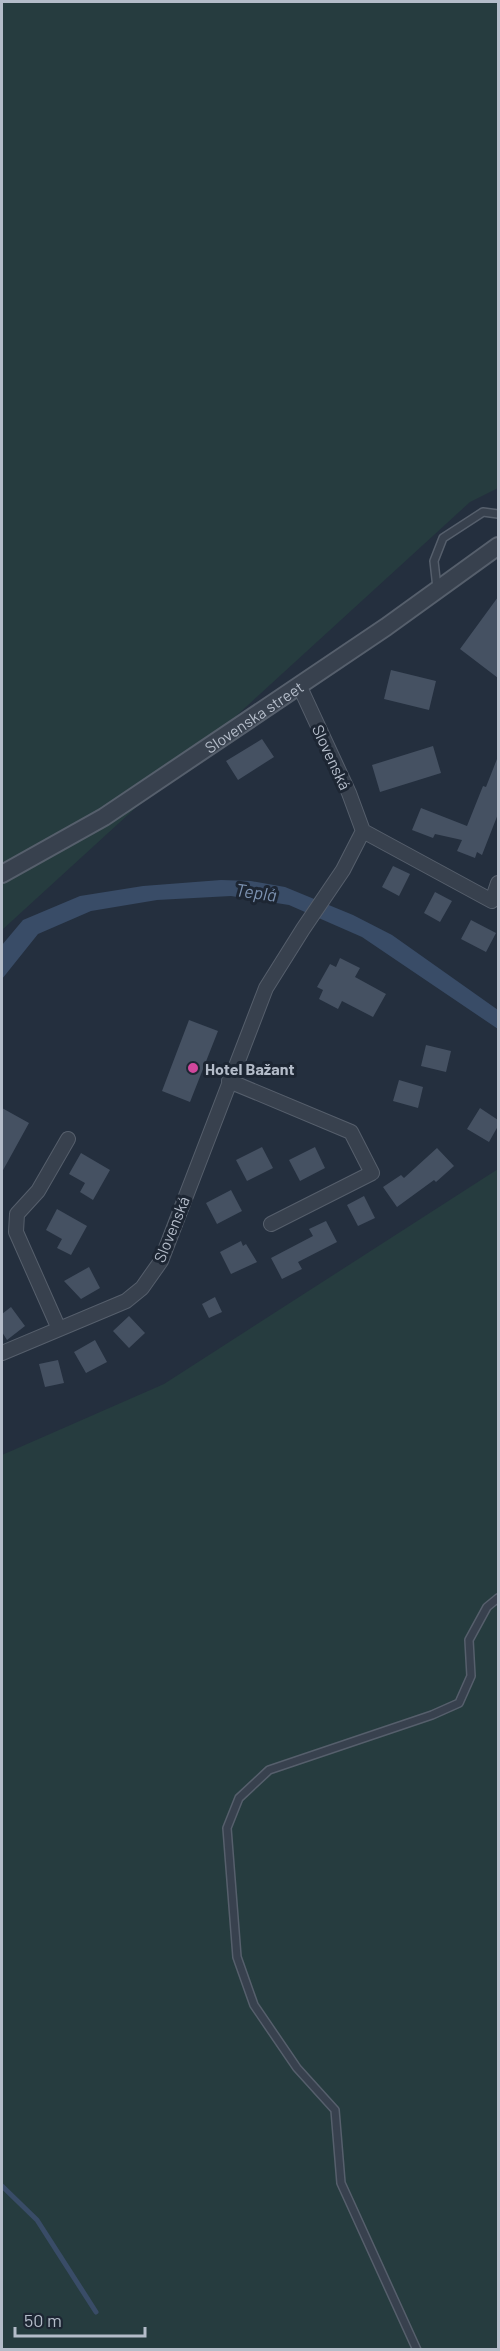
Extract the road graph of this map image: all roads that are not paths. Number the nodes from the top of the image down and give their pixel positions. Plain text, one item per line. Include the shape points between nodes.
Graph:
1 (498, 514) edge
2 (498, 546) edge
3 (437, 591) junction
4 (298, 685) junction
5 (363, 831) junction
6 (2, 874) edge
7 (498, 884) edge
8 (229, 1081) junction
9 (68, 1139) dead end
10 (271, 1224) dead end
11 (59, 1329) junction
12 (2, 1353) edge
13 (498, 1598) edge
14 (417, 2349) edge

1 - 3 lane via 483,512 443,538 434,561
2 - 3 street, Slovenska street
3 - 4 street, Slovenska street
4 - 5 street, Slovenská
4 - 6 street, Slovenska street via 104,817
5 - 7 street via 492,901
5 - 8 street, Slovenská via 343,870 266,988
8 - 10 street via 351,1132 372,1173
8 - 11 street, Slovenská via 155,1270 126,1301
9 - 11 street via 38,1191 17,1214 16,1232
11 - 12 street, Slovenská
13 - 14 lane via 487,1607 469,1640 471,1676 459,1702 432,1715 269,1770 239,1798 227,1828 237,1957 254,2005 297,2068 335,2110 341,2183

